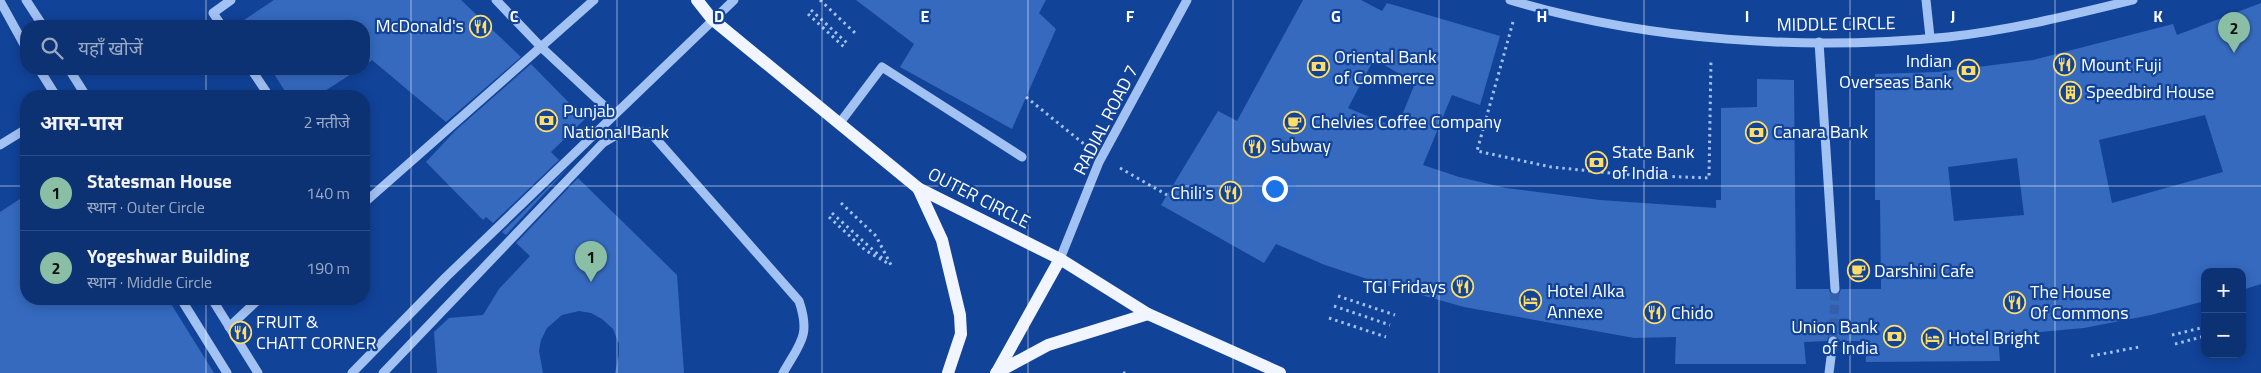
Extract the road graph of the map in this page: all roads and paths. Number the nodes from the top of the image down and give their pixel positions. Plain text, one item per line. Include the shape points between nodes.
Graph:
1 (26, 0) edge
2 (232, 0) edge
3 (496, 0) edge
4 (594, 0) edge
5 (697, 0) edge
6 (734, 0) edge
7 (820, 0) edge
8 (1188, 0) edge
9 (1926, 0) edge
10 (2133, 0) edge
11 (0, 1) edge
12 (1514, 1) edge
13 (812, 10) dead end
14 (808, 14) dead end
15 (712, 19) junction
16 (39, 20) edge
17 (218, 20) edge
18 (855, 33) dead end
19 (20, 37) edge
20 (1712, 37) junction
21 (1930, 37) junction
22 (1819, 42) junction
23 (847, 43) dead end
24 (541, 47) junction
25 (844, 47) dead end
26 (43, 75) edge
27 (73, 75) edge
28 (254, 75) edge
29 (52, 90) edge
30 (82, 90) edge
31 (265, 90) edge
32 (1026, 97) dead end
33 (614, 115) junction
34 (840, 124) junction
35 (20, 133) edge
36 (0, 145) edge
37 (1088, 147) dead end
38 (1022, 157) dead end
39 (1118, 166) dead end
40 (918, 188) junction
41 (1167, 195) dead end
42 (370, 198) edge
43 (840, 203) dead end
44 (832, 213) dead end
45 (829, 217) dead end
46 (1060, 259) junction
47 (891, 265) junction
48 (1835, 289) tunnel mouth
49 (1338, 296) dead end
50 (185, 305) edge
51 (216, 305) edge
52 (252, 305) edge
53 (1334, 306) dead end
54 (1148, 314) junction
55 (1395, 315) dead end
56 (1329, 318) dead end
57 (1390, 325) dead end
58 (229, 326) junction
59 (2201, 328) edge
60 (2172, 335) dead end
61 (1386, 337) dead end
62 (2201, 337) edge
63 (1833, 341) tunnel mouth
64 (2175, 344) dead end
65 (2139, 347) dead end
66 (2091, 356) dead end
67 (226, 373) edge
68 (258, 373) edge
69 (352, 373) edge
70 (383, 373) edge
71 (783, 373) edge
72 (948, 373) edge
73 (996, 373) edge
74 (1123, 373) edge
75 (1127, 373) edge
76 (1280, 373) edge
77 (1829, 373) edge

1 - 16 street
2 - 17 street via 213,13
3 - 24 street
4 - 24 street
5 - 15 main road, OUTER CIRCLE
6 - 15 street
7 - 18 path
8 - 46 street, RADIAL ROAD 7 via 1100,162
9 - 21 street
10 - 21 street, MIDDLE CIRCLE via 2050,21
11 - 19 street
12 - 20 street, MIDDLE CIRCLE via 1637,28
12 - 20 path via 1477,151 1551,167 1709,178
13 - 23 path
14 - 25 path
15 - 33 street
15 - 34 main road, OUTER CIRCLE
20 - 22 street, MIDDLE CIRCLE
21 - 22 street, MIDDLE CIRCLE
22 - 48 street
24 - 33 street
24 - 42 street
26 - 29 street
27 - 30 street
28 - 31 street
32 - 37 path
33 - 69 street
34 - 38 street via 882,67
34 - 40 main road, OUTER CIRCLE
35 - 36 street
39 - 41 path
40 - 46 main road, OUTER CIRCLE
40 - 72 main road via 942,240 960,315 961,334
43 - 47 path via 876,236
44 - 47 path
45 - 47 path via 865,250
46 - 54 main road, OUTER CIRCLE
46 - 73 main road
49 - 55 path
50 - 67 street
51 - 58 street
52 - 58 street
53 - 57 path
54 - 73 main road via 1048,345
54 - 76 main road, OUTER CIRCLE
56 - 61 path
58 - 68 street
59 - 60 path
62 - 64 path
63 - 77 street
65 - 66 path
70 - 71 street via 603,143 625,130 650,132 799,301 805,320 804,335
74 - 75 path

